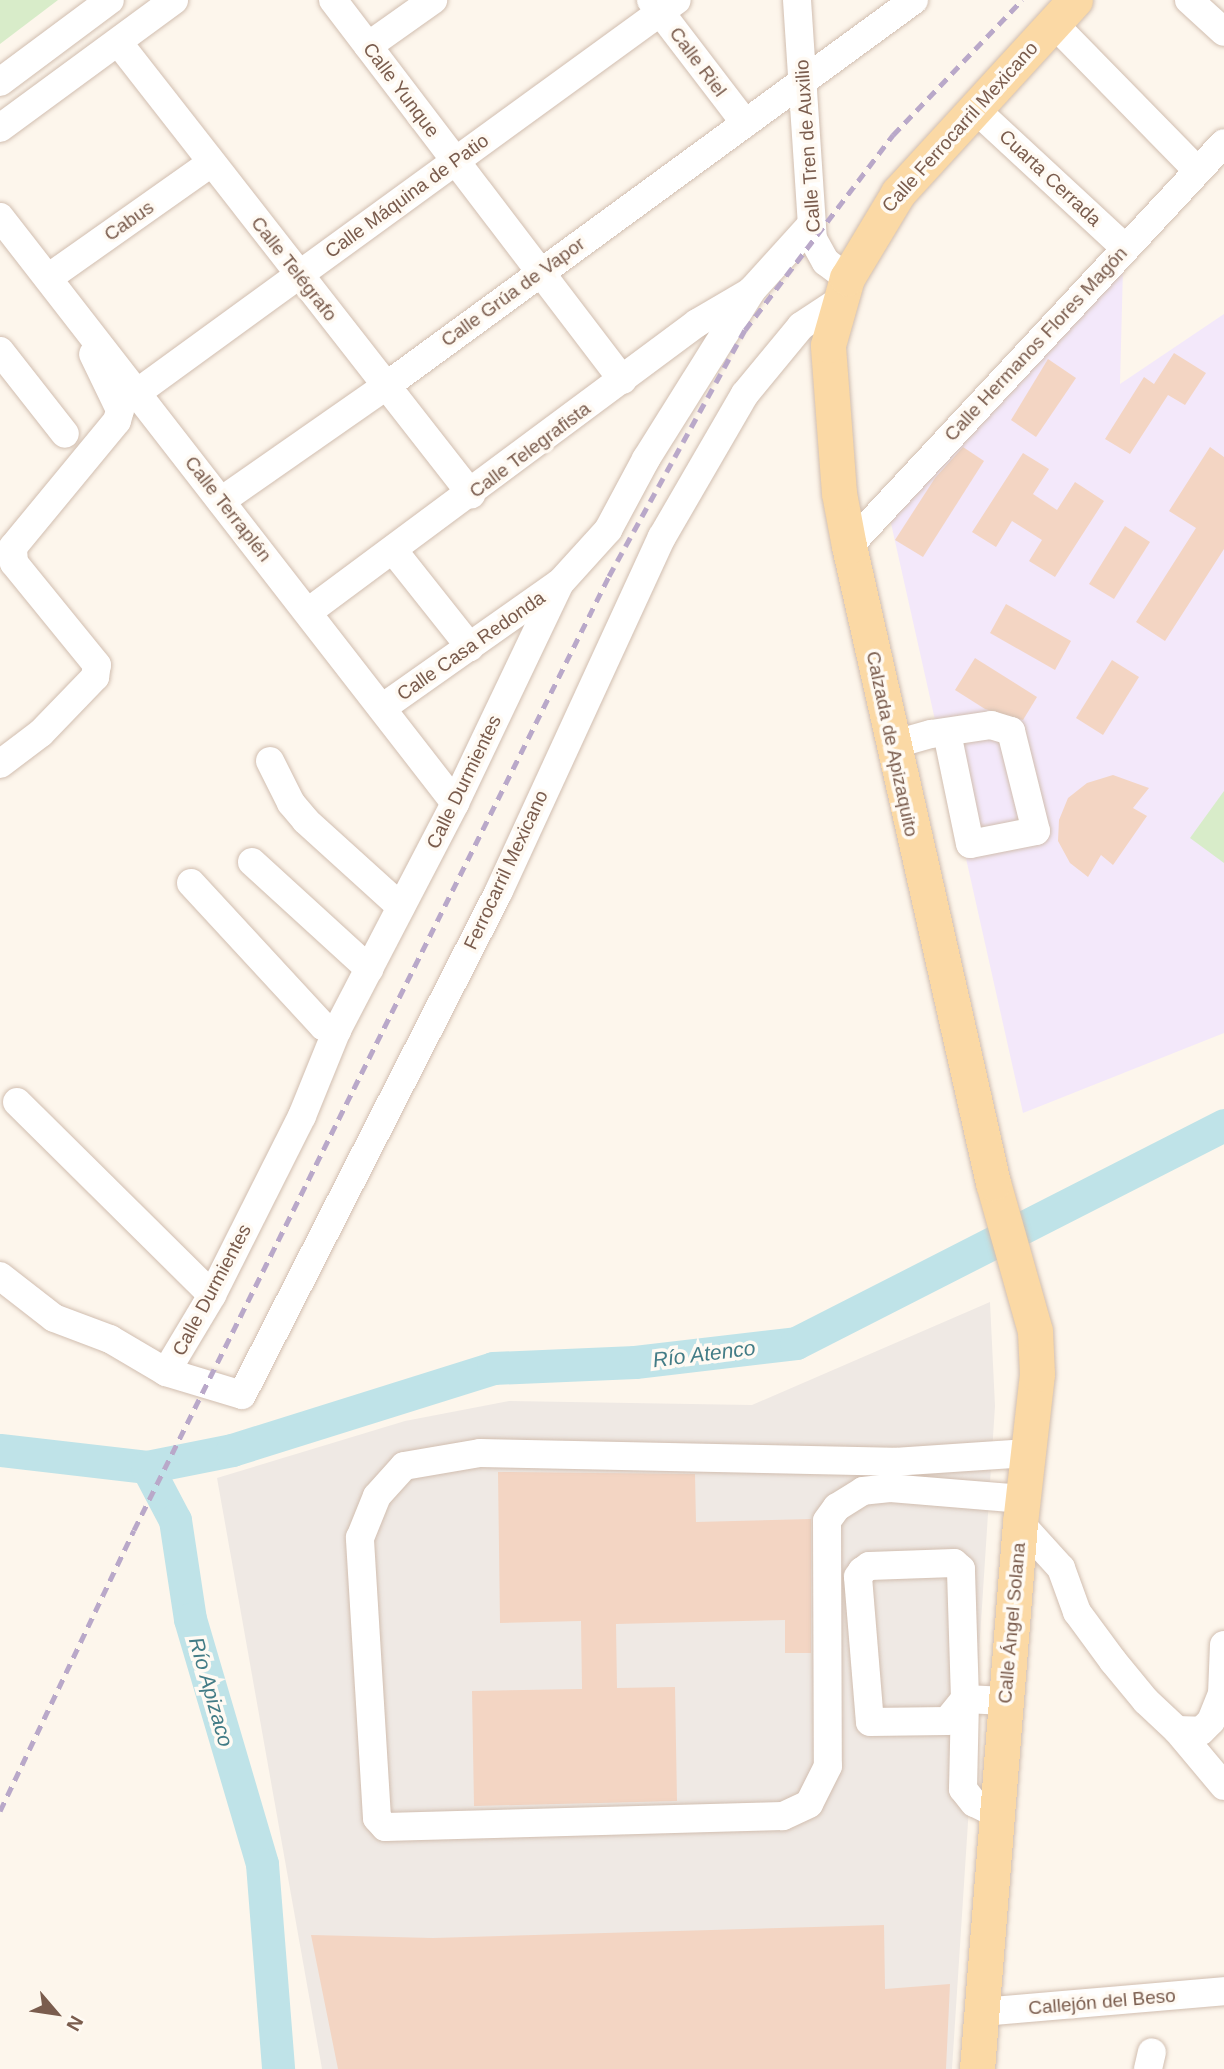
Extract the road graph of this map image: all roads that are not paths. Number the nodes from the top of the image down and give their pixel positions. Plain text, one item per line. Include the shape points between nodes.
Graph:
1 (110, 0) edge
2 (174, 0) edge
3 (333, 0) edge
4 (433, 0) edge
5 (797, 0) edge
6 (914, 0) edge
7 (1189, 0) edge
8 (663, 4) edge
9 (1064, 12) edge
10 (1224, 32) edge
11 (117, 42) junction
12 (368, 46) junction
13 (803, 79) junction
14 (0, 82) edge
15 (974, 108) junction
16 (745, 123) junction
17 (0, 128) edge
18 (1224, 143) edge
19 (455, 160) junction
20 (211, 163) junction
21 (1197, 170) junction
22 (0, 217) edge
23 (811, 225) junction
24 (1125, 248) junction
25 (540, 271) junction
26 (299, 276) junction
27 (48, 278) junction
28 (843, 289) junction
29 (752, 290) junction
30 (73, 310) junction
31 (0, 351) edge
32 (623, 380) junction
33 (386, 386) junction
34 (138, 392) junction
35 (65, 433) dead end
36 (471, 494) junction
37 (221, 500) junction
38 (849, 546) junction
39 (393, 550) junction
40 (560, 583) junction
41 (308, 612) junction
42 (470, 647) junction
43 (382, 708) junction
44 (947, 733) dead end
45 (892, 745) junction
46 (270, 761) dead end
47 (0, 764) edge
48 (455, 803) junction
49 (252, 862) dead end
50 (191, 883) dead end
51 (401, 907) junction
52 (369, 969) junction
53 (337, 1030) junction
54 (17, 1102) dead end
55 (993, 1183) joint
56 (0, 1276) edge
57 (212, 1295) junction
58 (166, 1372) junction
59 (1028, 1454) junction
60 (1022, 1511) junction
61 (1224, 1645) edge
62 (1223, 1694) edge
63 (965, 1699) junction
64 (1006, 1701) junction
65 (1177, 1730) junction
66 (1224, 1786) edge
67 (997, 1814) junction
68 (1224, 1991) edge
69 (981, 2012) junction
70 (977, 2069) edge

1 - 14 street
2 - 11 street
3 - 12 street, Calle Yunque
4 - 12 street
5 - 13 street, Calle Tren de Auxilio
6 - 13 street, Calle Grúa de Vapor
7 - 10 street
8 - 16 street, Calle Riel
8 - 19 street, Calle Máquina de Patio
9 - 15 main road, Calle Ferrocarril Mexicano
9 - 21 street
11 - 17 street
11 - 20 street, Calle Telégrafo
12 - 19 street, Calle Yunque
13 - 16 street, Calle Grúa de Vapor
13 - 23 street, Calle Tren de Auxilio
15 - 24 street, Cuarta Cerrada
15 - 28 main road, Calle Ferrocarril Mexicano via 898,193
16 - 25 street, Calle Grúa de Vapor
18 - 21 street, Calle Hermanos Flores Magón
19 - 25 street, Calle Yunque
19 - 26 street, Calle Máquina de Patio
20 - 26 street, Calle Telégrafo
20 - 27 street, Cabus
21 - 24 street, Calle Hermanos Flores Magón
22 - 27 street, Calle Terraplén
23 - 28 street, Calle Tren de Auxilio
23 - 29 street, Calle Durmientes
24 - 38 street, Calle Hermanos Flores Magón
25 - 32 street, Calle Yunque
25 - 33 street, Calle Grúa de Vapor
26 - 33 street, Calle Telégrafo
26 - 34 street, Calle Máquina de Patio
27 - 30 street, Calle Terraplén
28 - 38 main road, Calzada de Apizaquito via 827,367
28 - 58 street, Ferrocarril Mexicano via 801,326 745,394 662,537 499,891 249,1386 242,1395 234,1395
29 - 32 street, Calle Telegrafista via 697,323
29 - 40 street, Calle Durmientes via 646,459 608,530
30 - 34 street, Calle Terraplén
30 - 47 street via 120,410 117,421 13,547 14,563 97,665 95,677 41,733
31 - 35 street
32 - 36 street, Calle Telegrafista
33 - 36 street, Calle Telégrafo
33 - 37 street, Calle Grúa de Vapor
34 - 37 street, Calle Terraplén
36 - 39 street, Calle Telegrafista
37 - 41 street, Calle Terraplén
38 - 45 main road, Calzada de Apizaquito
39 - 41 street, Calle Telegrafista
39 - 42 street
40 - 42 street, Calle Casa Redonda
40 - 48 street, Calle Durmientes
41 - 43 street, Calle Terraplén
42 - 43 street, Calle Casa Redonda
43 - 48 street, Calle Terraplén
44 - 45 street
45 - 55 main road, Calzada de Apizaquito
46 - 51 street via 291,803 306,821
48 - 51 street, Calle Durmientes
49 - 52 street
50 - 53 street via 323,1026
51 - 52 street, Calle Durmientes
52 - 53 street, Calle Durmientes
53 - 57 street, Calle Durmientes via 302,1116
54 - 57 street
55 - 59 main road, Calle Ángel Solana via 1028,1294 1037,1374
56 - 58 street, Ferrocarril Mexicano via 54,1318 110,1339
57 - 58 street, Calle Durmientes
59 - 60 main road, Calle Ángel Solana
59 - 60 street via 892,1462 480,1452 404,1466 377,1496 360,1538 377,1818 385,1827 783,1816 809,1804 828,1766 827,1521 837,1507 863,1491 890,1488
60 - 64 main road, Calle Ángel Solana
60 - 65 street via 1061,1568 1077,1612 1146,1702
61 - 62 street
62 - 65 street via 1201,1731
63 - 63 street via 947,1721 870,1722 858,1577 862,1571 869,1566 954,1563 961,1570
63 - 64 street
63 - 67 street via 963,1789 974,1804
64 - 67 main road, Calle Ángel Solana
65 - 66 street
67 - 69 main road, Calle Ángel Solana
68 - 69 street, Callejón del Beso
69 - 70 main road, Calle Ángel Solana

